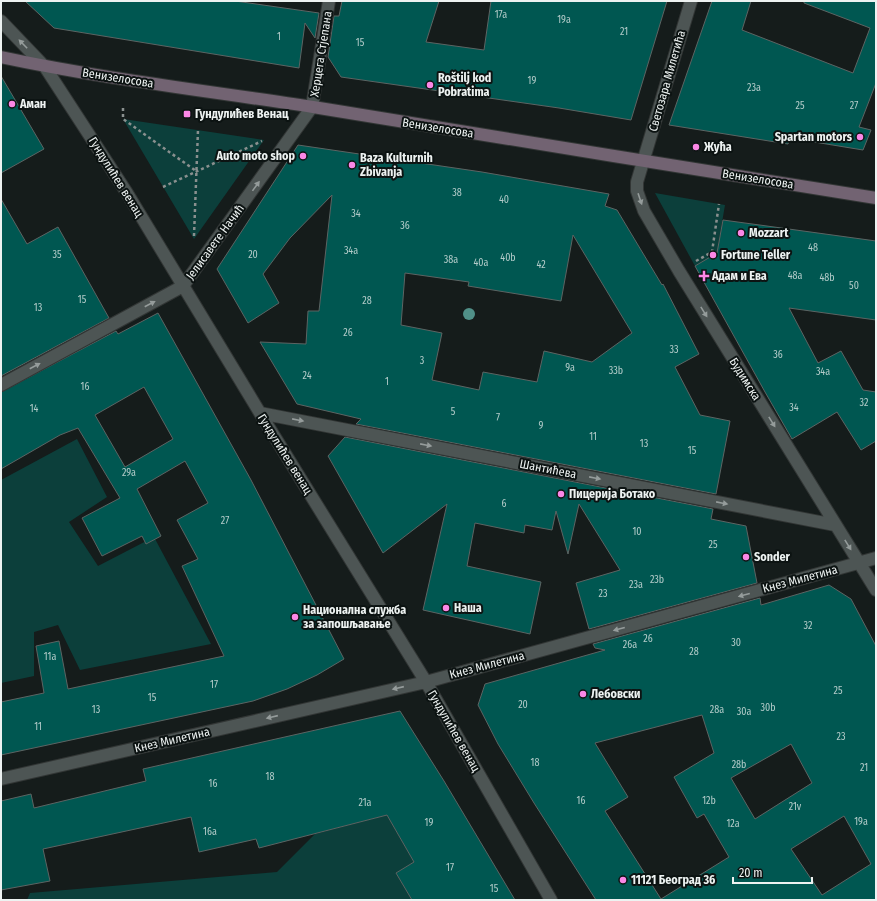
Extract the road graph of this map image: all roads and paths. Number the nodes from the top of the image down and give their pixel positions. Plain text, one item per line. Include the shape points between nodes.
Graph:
1 (329, 1) edge
2 (691, 1) edge
3 (1, 21) edge
4 (1, 57) edge
5 (45, 67) junction
6 (312, 107) junction
7 (123, 108) dead end
8 (198, 130) dead end
9 (264, 140) dead end
10 (644, 161) junction
11 (197, 172) junction
12 (163, 187) dead end
13 (876, 198) edge
14 (719, 204) dead end
15 (194, 239) dead end
16 (679, 271) junction
17 (183, 286) junction
18 (1, 385) edge
19 (260, 413) junction
20 (836, 525) junction
21 (876, 558) edge
22 (859, 563) junction
23 (876, 590) edge
24 (426, 682) junction
25 (1, 779) edge
26 (551, 900) edge

1 - 6 street, Херцега Стјепана
2 - 10 street, Светозара Милетића
5 -> 3 street, Гундулићев венац
4 - 5 street, Венизелосова
5 - 6 street, Венизелосова
5 - 17 street, Гундулићев венац
6 - 10 street, Венизелосова
17 -> 6 street, Јелисавете Начић
7 - 11 path via 123,119
8 - 11 path
9 - 11 path
10 - 13 street, Венизелосова
10 -> 16 street, Будимска via 637,182 637,191 644,211
11 - 12 path
11 - 15 path
14 - 16 path via 712,252
16 -> 20 street, Будимска
18 -> 17 street, Јелисавете Начић
17 - 19 street, Гундулићев венац
19 -> 20 street, Шантићева
19 - 24 street, Гундулићев венац
20 -> 22 street, Будимска
21 - 22 street, Кнез Милетина
22 - 23 street, Будимска
22 -> 24 street, Кнез Милетина
24 -> 25 street, Кнез Милетина
24 - 26 street, Гундулићев венац

